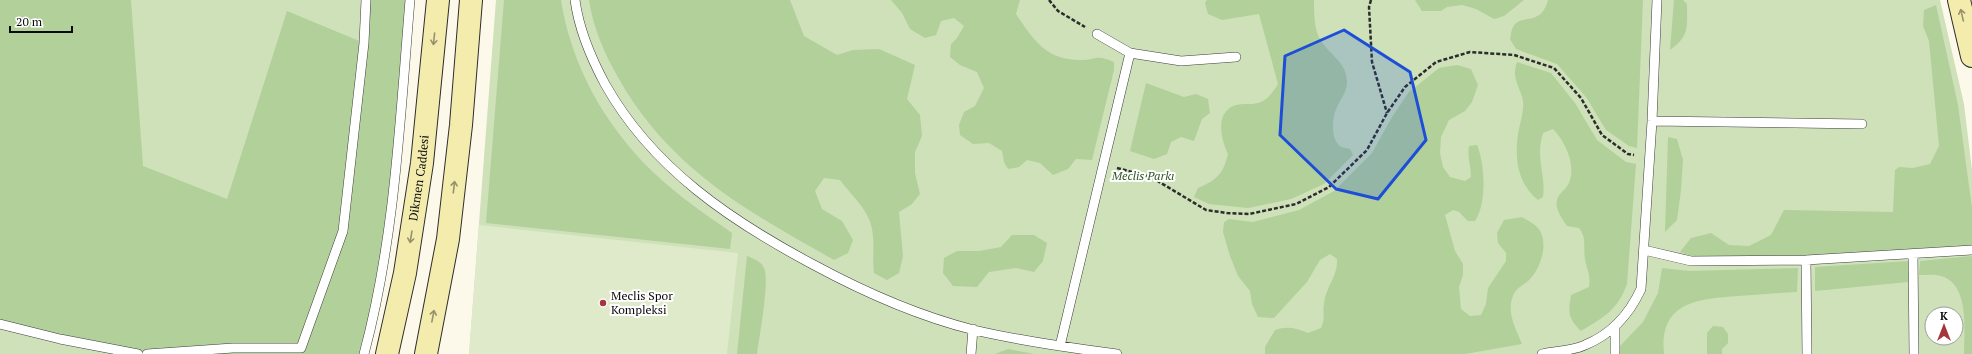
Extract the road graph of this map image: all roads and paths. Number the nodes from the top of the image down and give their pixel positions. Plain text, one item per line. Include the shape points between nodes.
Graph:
1 (366, 0) edge
2 (410, 0) edge
3 (438, 0) edge
4 (471, 0) edge
5 (575, 0) edge
6 (1049, 0) edge
7 (1371, 0) edge
8 (1657, 0) edge
9 (1959, 0) edge
10 (1097, 34) joint
11 (1130, 53) junction
12 (1972, 56) edge
13 (1236, 57) dead end
14 (1387, 113) junction
15 (1652, 121) junction
16 (1862, 124) dead end
17 (1650, 158) junction
18 (1105, 165) junction
19 (1644, 250) junction
20 (1972, 250) edge
21 (1913, 255) junction
22 (1806, 260) junction
23 (0, 324) edge
24 (1615, 327) junction
25 (973, 329) junction
26 (1060, 346) junction
27 (185, 353) edge
28 (138, 354) edge
29 (147, 354) edge
30 (364, 354) edge
31 (387, 354) edge
32 (426, 354) edge
33 (971, 354) edge
34 (1117, 354) edge
35 (1542, 354) edge
36 (1615, 354) edge
37 (1806, 354) edge
38 (1914, 354) edge

1 - 27 lane via 364,43 343,231 301,348 233,348
2 - 30 lane via 394,184 375,311
3 -> 31 main road, Dikmen Caddesi via 422,163 405,273
32 -> 4 main road via 448,240
5 - 25 lane via 576,12 591,59 612,97 637,133 690,185 730,216 771,242 826,271 881,298
6 - 10 path via 1058,11
7 - 14 path via 1369,7 1372,62
8 - 15 lane
12 -> 9 main road
10 - 11 lane
11 - 13 lane via 1181,61
11 - 18 lane
14 - 17 path via 1405,87 1436,62 1470,52 1514,55 1554,68 1581,98 1602,135 1628,154
14 - 18 path via 1367,150 1329,187 1296,204 1249,214 1206,210 1151,177
15 - 16 lane
15 - 17 lane
17 - 19 lane
18 - 26 lane
19 - 22 lane via 1691,261
19 - 24 lane via 1641,289 1632,307
20 - 21 lane
21 - 22 lane
21 - 38 lane
22 - 37 lane
23 - 28 lane
24 - 35 lane via 1584,346
24 - 36 lane
25 - 26 lane
25 - 33 lane
26 - 34 lane
27 - 29 lane

